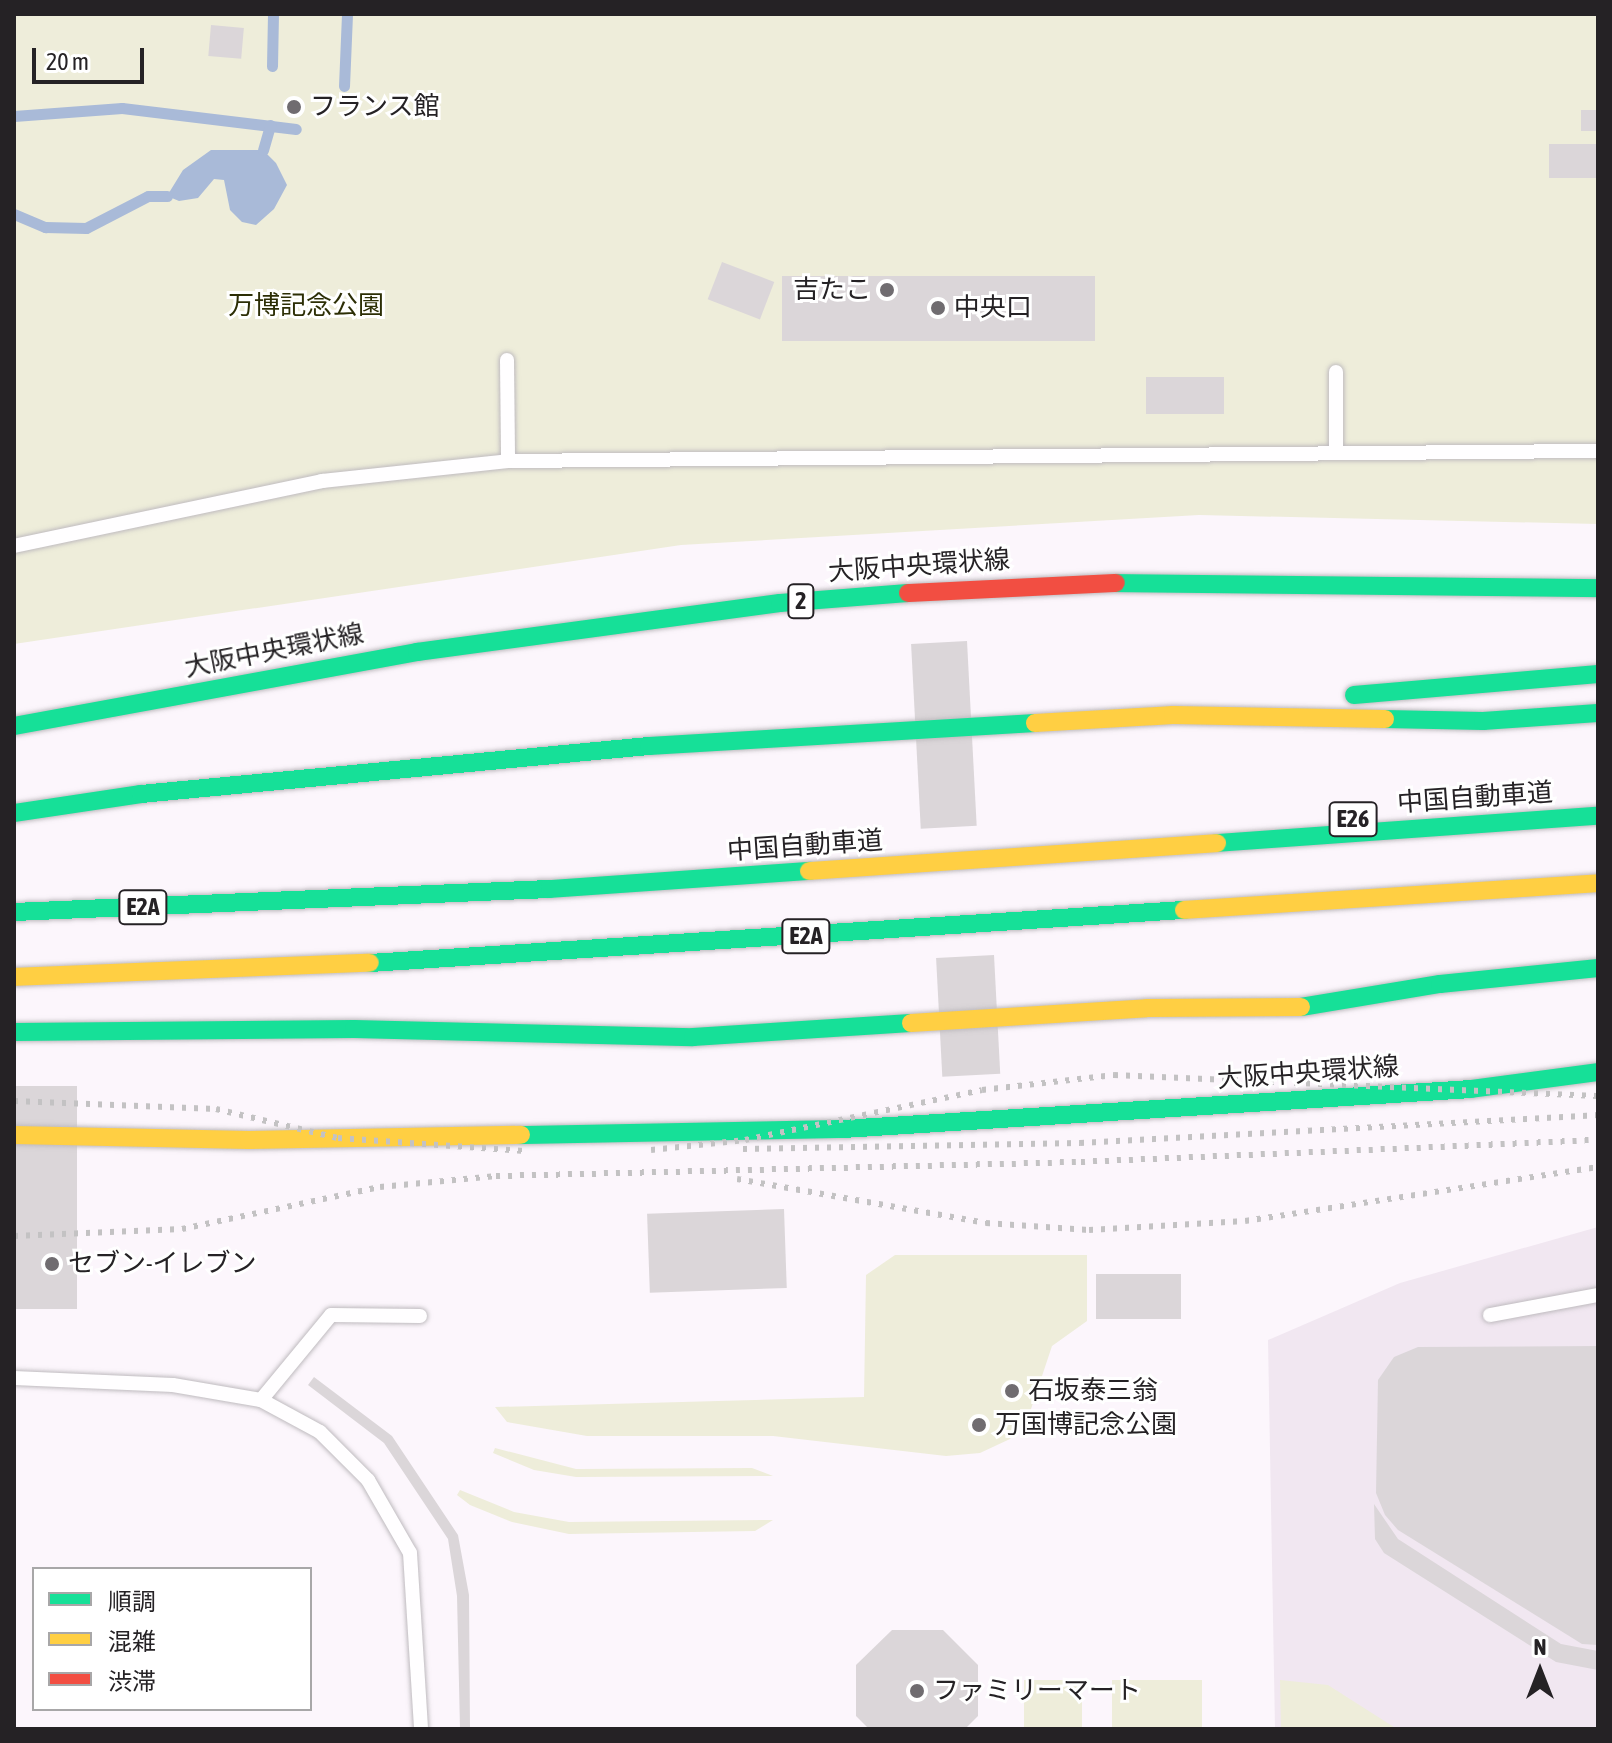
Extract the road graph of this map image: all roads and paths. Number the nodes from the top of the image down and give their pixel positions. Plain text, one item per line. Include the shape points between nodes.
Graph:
1 (507, 360) dead end
2 (1336, 372) dead end
3 (1336, 450) junction
4 (1598, 451) edge
5 (508, 461) junction
6 (14, 546) edge
7 (1598, 588) edge
8 (1598, 674) edge
9 (1598, 713) edge
10 (1173, 715) junction
11 (14, 726) edge
12 (1472, 804) dead end
13 (14, 813) edge
14 (1598, 816) edge
15 (1109, 850) junction
16 (1598, 883) edge
17 (14, 912) edge
18 (1598, 968) edge
19 (14, 977) edge
20 (14, 1032) edge
21 (1598, 1072) edge
22 (14, 1135) edge
23 (1598, 1295) edge
24 (1490, 1315) dead end
25 (420, 1316) dead end
26 (14, 1378) edge
27 (261, 1400) junction
28 (421, 1729) edge

1 - 5 lane
2 - 3 lane
3 - 4 lane
3 - 5 lane
5 - 6 lane via 322,481
7 - 11 main road, 大阪中央環状線 / 2 via 1288,581 1018,585 780,603 417,652
8 - 10 main road
9 - 10 main road via 1483,721
10 - 13 main road via 547,754 141,794
12 - 15 main road, E26
14 - 15 main road, 中国自動車道 / E2A
15 - 17 main road, 中国自動車道 / E2A via 550,889
16 - 19 main road, E2A via 356,964
18 - 20 main road via 1440,984 1282,1010 1147,1008 693,1037 354,1029
21 - 22 main road, 大阪中央環状線 via 1471,1089 843,1129 264,1140
23 - 24 lane
25 - 27 lane via 331,1315
26 - 27 lane via 173,1385
27 - 28 lane via 320,1432 368,1480 410,1553

